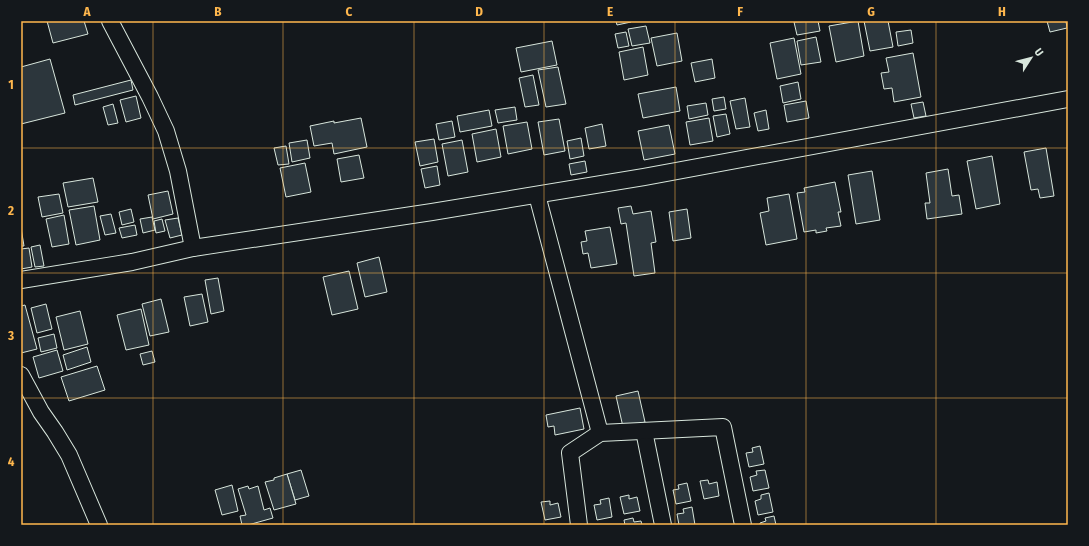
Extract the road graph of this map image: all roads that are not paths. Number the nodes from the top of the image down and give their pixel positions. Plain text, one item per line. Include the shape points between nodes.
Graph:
1 (110, 21) edge
2 (1068, 99) edge
3 (537, 195) junction
4 (193, 248) junction
5 (21, 280) edge
6 (21, 375) edge
7 (644, 431) junction
8 (600, 433) junction
9 (99, 525) edge
10 (579, 525) edge
11 (663, 525) edge
12 (743, 525) edge

1 - 4 street via 166,131 178,171
2 - 3 street
3 - 4 street
3 - 8 street
4 - 5 street via 132,262
6 - 9 street via 69,455
7 - 8 street
7 - 11 street
7 - 12 street via 723,427
8 - 10 street via 570,453

